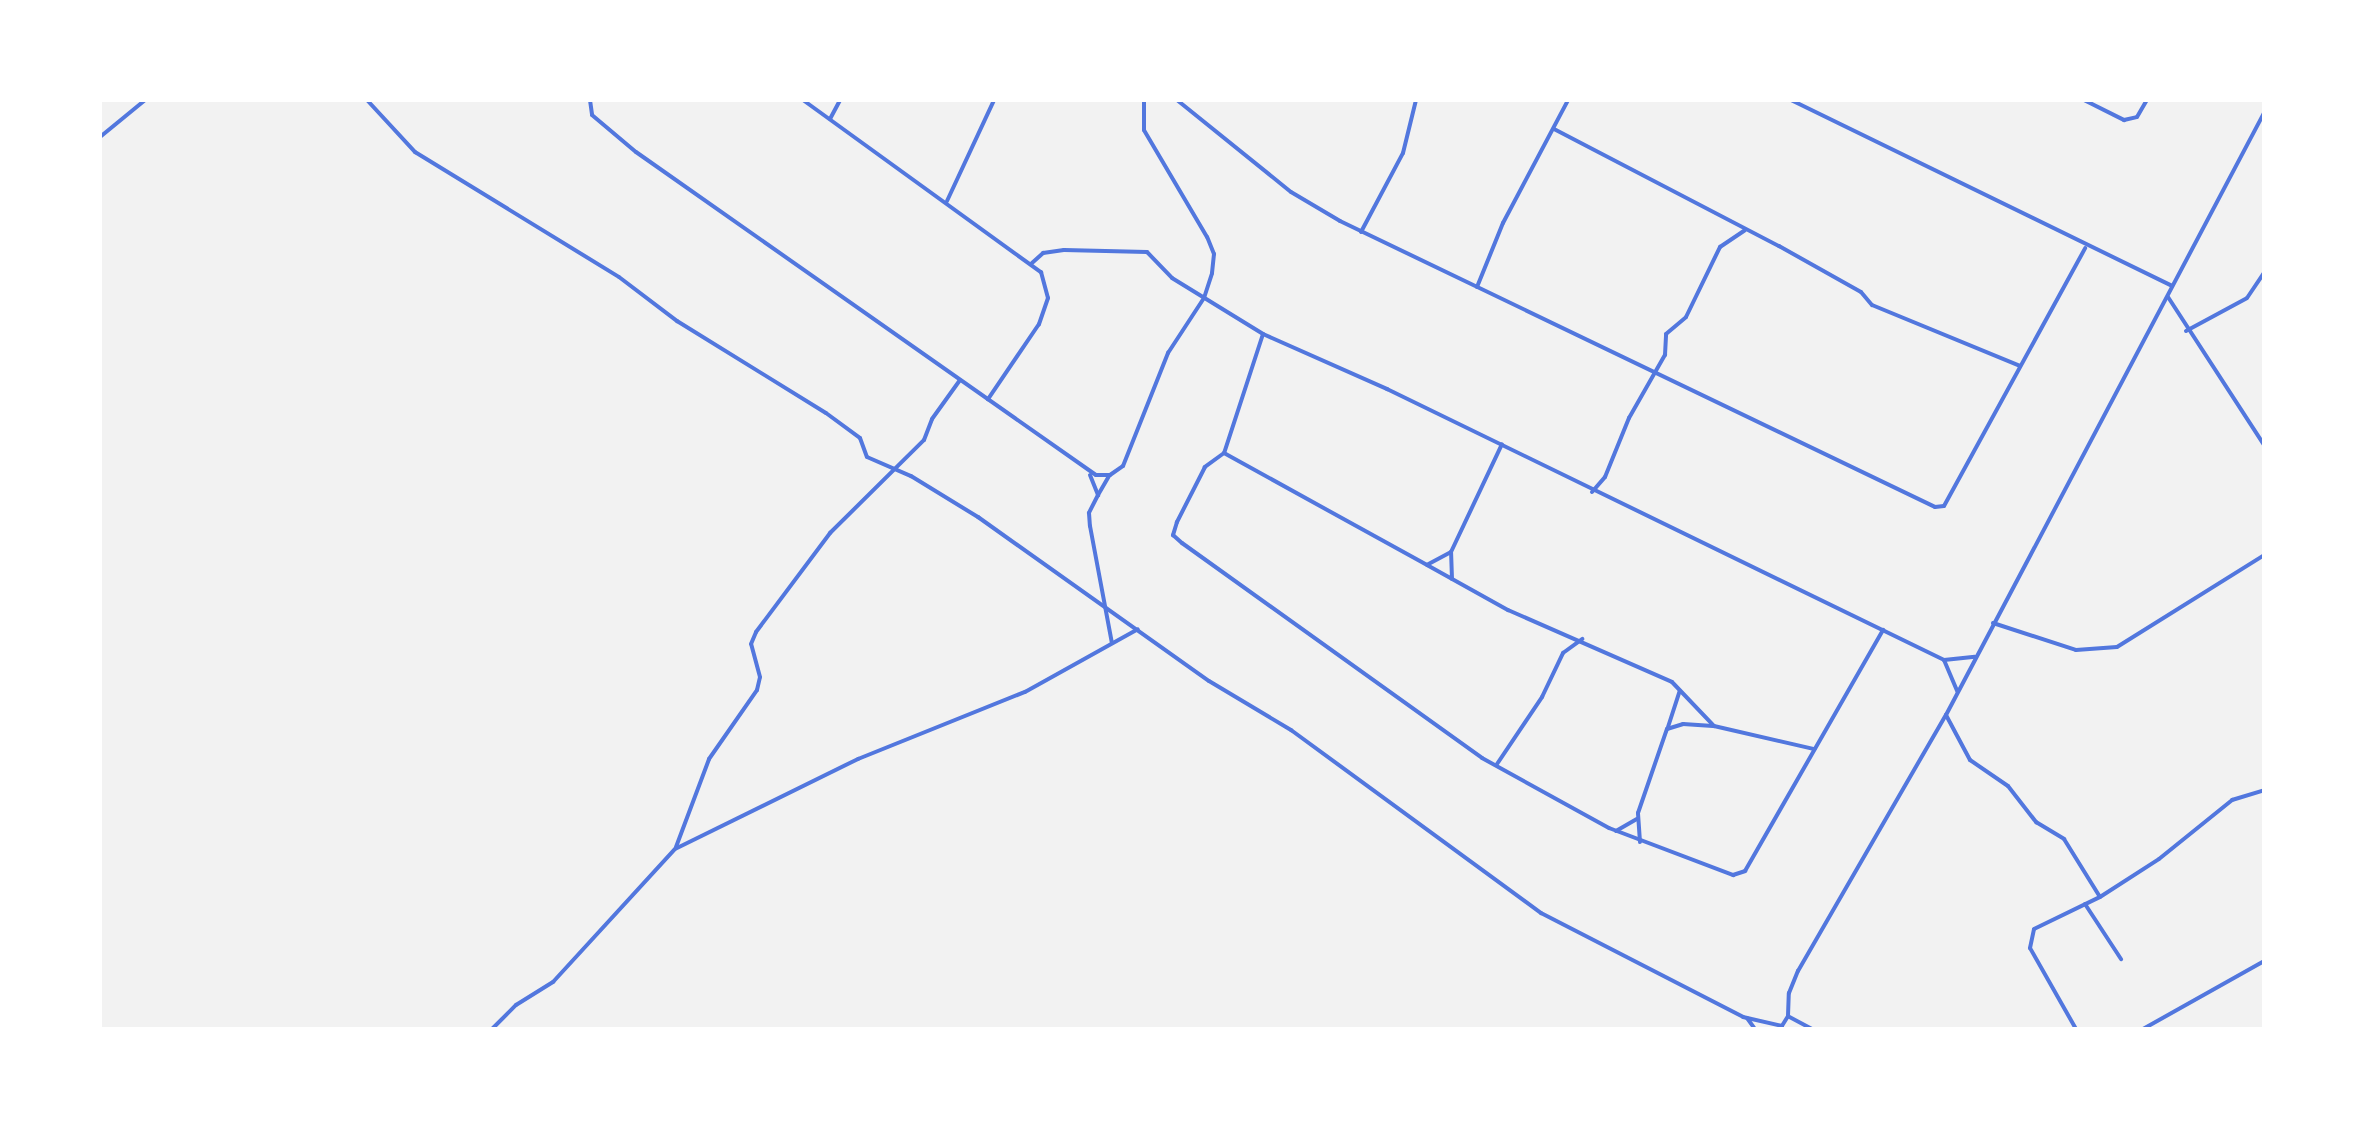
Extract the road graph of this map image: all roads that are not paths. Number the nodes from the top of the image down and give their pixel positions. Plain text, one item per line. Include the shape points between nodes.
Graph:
1 (145, 100) edge
2 (367, 100) edge
3 (590, 100) edge
4 (803, 100) edge
5 (840, 100) edge
6 (994, 100) edge
7 (1144, 100) edge
8 (1177, 100) edge
9 (1416, 100) edge
10 (1568, 100) edge
11 (1791, 100) edge
12 (2084, 100) edge
13 (2147, 100) edge
14 (2264, 113) edge
15 (830, 119) junction
16 (1554, 129) junction
17 (100, 137) edge
18 (947, 201) junction
19 (1745, 230) junction
20 (1361, 232) junction
21 (2085, 248) junction
22 (1032, 263) junction
23 (2264, 273) edge
24 (2172, 286) junction
25 (1477, 287) junction
26 (2168, 297) junction
27 (1204, 298) junction
28 (2186, 331) junction
29 (1263, 334) junction
30 (2021, 366) junction
31 (1655, 375) junction
32 (961, 380) junction
33 (988, 399) junction
34 (1502, 444) junction
35 (2264, 445) edge
36 (1224, 453) junction
37 (893, 467) junction
38 (1090, 475) junction
39 (1110, 475) junction
40 (1592, 492) junction
41 (1098, 495) junction
42 (1451, 552) junction
43 (2264, 555) edge
44 (1427, 565) junction
45 (1452, 579) junction
46 (1107, 608) junction
47 (1993, 623) junction
48 (1138, 629) junction
49 (1883, 630) junction
50 (1582, 639) junction
51 (1112, 643) junction
52 (1975, 657) junction
53 (1944, 660) junction
54 (1680, 691) junction
55 (1957, 692) junction
56 (1946, 715) junction
57 (1714, 726) junction
58 (1667, 729) junction
59 (1814, 749) junction
60 (1497, 764) junction
61 (2264, 790) edge
62 (1637, 819) junction
63 (1616, 831) junction
64 (1640, 842) junction
65 (675, 849) junction
66 (2100, 897) junction
67 (2085, 904) junction
68 (2121, 959) dead end
69 (2264, 961) edge
70 (1788, 1016) junction
71 (1747, 1018) junction
72 (1781, 1027) edge
73 (492, 1029) edge
74 (1755, 1029) edge
75 (1812, 1029) edge
76 (2076, 1029) edge
77 (2143, 1029) edge

1 - 17 street
2 - 37 street via 415,152 826,413 860,438 867,457
3 - 32 street via 592,115 636,152
4 - 15 street
5 - 15 street
6 - 18 street
7 - 27 street via 1144,130 1214,254
8 - 20 street via 1291,192
9 - 20 street via 1403,153
10 - 16 street
11 - 21 street via 1928,163
12 - 13 street via 2124,120 2137,117
14 - 24 street
15 - 18 street
16 - 19 street
16 - 25 street via 1503,223
18 - 22 street
19 - 30 street via 1845,283 1884,311
19 - 31 street via 1720,247 1686,317 1666,334 1665,355
20 - 25 street
21 - 24 street
21 - 30 street
22 - 27 street via 1043,253 1064,250 1147,252
22 - 33 street via 1046,283 1048,298 1039,324
23 - 28 street via 2247,298
24 - 26 street
25 - 31 street
26 - 28 street
26 - 47 street
27 - 29 street
27 - 39 street via 1168,353 1123,466
28 - 35 street
29 - 34 street
29 - 36 street
30 - 31 street via 1944,506 1935,507
31 - 40 street
32 - 33 street
32 - 37 street via 937,411 924,440
33 - 38 street
34 - 40 street
34 - 42 street
36 - 44 street
36 - 60 street via 1205,467 1173,535
37 - 46 street via 978,517
37 - 65 street via 830,533 756,632 751,644 760,677 757,690 709,759
38 - 39 street
38 - 41 street
39 - 41 street
40 - 49 street via 1646,513
41 - 46 street via 1089,513 1090,526
42 - 44 street
42 - 45 street
43 - 47 street via 2117,647 2076,650
44 - 45 street
45 - 50 street via 1508,610
46 - 48 street
46 - 51 street
47 - 52 street
48 - 51 street
48 - 71 street via 1209,681 1291,730 1541,913
49 - 53 street
49 - 59 street
50 - 54 street via 1672,682
50 - 60 street via 1563,653 1542,697
51 - 65 street via 1025,692 858,759
52 - 53 street
52 - 55 street
53 - 55 street
54 - 57 street
54 - 58 street
55 - 56 street
56 - 66 street via 1970,760 2008,786 2036,822 2064,839
56 - 70 street via 1798,971 1789,993
57 - 58 street
57 - 59 street
58 - 62 street
59 - 64 street via 1745,871 1733,875
60 - 63 street
61 - 66 street via 2232,800 2159,859
62 - 63 street
62 - 64 street
63 - 64 street
65 - 73 street via 553,982 516,1005
66 - 67 street
67 - 68 street
67 - 76 street via 2042,923 2030,938 2049,986
69 - 77 street
70 - 72 street
70 - 75 street
71 - 72 street
71 - 74 street

